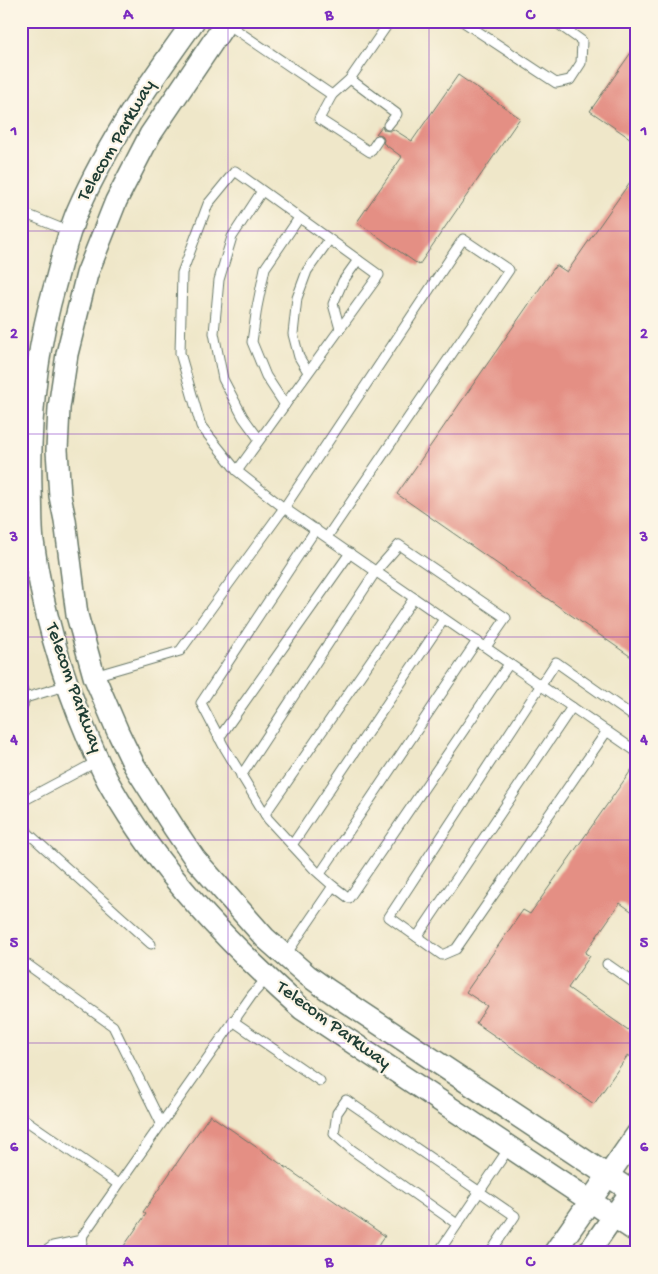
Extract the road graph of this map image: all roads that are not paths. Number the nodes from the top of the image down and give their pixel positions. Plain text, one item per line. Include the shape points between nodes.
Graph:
1 (194, 21) edge
2 (390, 21) edge
3 (462, 21) edge
4 (554, 21) edge
5 (225, 22) edge
6 (350, 79) junction
7 (332, 95) junction
8 (388, 125) dead end
9 (378, 140) dead end
10 (262, 191) junction
11 (21, 212) edge
12 (299, 218) junction
13 (70, 232) junction
14 (329, 240) junction
15 (99, 244) junction
16 (358, 260) junction
17 (340, 328) junction
18 (308, 372) junction
19 (285, 405) junction
20 (259, 440) junction
21 (237, 471) junction
22 (26, 485) edge
23 (284, 508) junction
24 (316, 529) junction
25 (326, 537) junction
26 (350, 553) junction
27 (376, 571) junction
28 (414, 598) junction
29 (444, 618) junction
30 (477, 641) junction
31 (486, 647) junction
32 (510, 664) junction
33 (94, 676) junction
34 (68, 685) junction
35 (540, 685) junction
36 (21, 686) edge
37 (25, 698) junction
38 (572, 708) junction
39 (21, 712) edge
40 (637, 718) edge
41 (607, 731) junction
42 (219, 738) junction
43 (636, 750) edge
44 (99, 760) junction
45 (241, 776) junction
46 (21, 802) edge
47 (265, 814) junction
48 (21, 820) edge
49 (292, 845) junction
50 (320, 874) junction
51 (333, 886) junction
52 (417, 937) junction
53 (151, 944) dead end
54 (285, 956) junction
55 (21, 960) edge
56 (607, 964) dead end
57 (267, 978) junction
58 (637, 984) edge
59 (233, 1021) junction
60 (320, 1081) dead end
61 (21, 1117) edge
62 (161, 1123) junction
63 (637, 1134) edge
64 (509, 1148) junction
65 (608, 1175) junction
66 (118, 1184) junction
67 (635, 1190) edge
68 (478, 1192) junction
69 (589, 1202) junction
70 (613, 1217) junction
71 (457, 1224) junction
72 (637, 1232) edge
73 (82, 1240) junction
74 (42, 1253) edge
75 (86, 1253) edge
76 (438, 1253) edge
77 (490, 1253) edge
78 (554, 1253) edge
79 (588, 1253) edge

1 - 13 street, Telecom Parkway via 150,82 111,145
2 - 6 lane
3 - 4 lane via 556,83 570,80 580,63 582,40
5 - 7 lane
5 - 15 street, Telecom Parkway via 150,135 116,201
6 - 7 lane
6 - 8 lane via 397,114
7 - 9 lane via 319,119 370,152
10 - 12 lane
10 - 20 lane via 232,237 219,280 214,333 223,379
10 - 21 lane via 235,171 208,204 182,273 180,353 201,426
11 - 13 lane
12 - 14 lane
12 - 19 lane via 265,268 252,342 266,376
13 - 15 street
13 - 22 street, Telecom Parkway via 46,316 37,370
14 - 16 lane
14 - 18 lane via 307,272 297,298 293,334 299,357
15 - 33 street, Telecom Parkway via 87,274 67,354 57,450 60,496 77,615
16 - 17 lane via 343,281 333,304
16 - 17 lane via 379,276
17 - 18 lane
18 - 19 lane
19 - 20 lane
20 - 21 lane
21 - 23 lane
22 - 34 street, Telecom Parkway via 39,580
23 - 24 lane
23 - 25 lane via 463,239 509,270
23 - 33 lane via 180,651
24 - 25 lane
24 - 42 lane via 201,703
25 - 26 lane
26 - 27 lane
26 - 42 lane
27 - 28 lane
27 - 31 lane via 399,545 506,618
27 - 45 lane
28 - 29 lane
28 - 47 lane
29 - 30 lane
29 - 49 lane
30 - 31 lane
30 - 50 lane
31 - 32 lane
32 - 35 lane
32 - 51 lane via 349,898
33 - 34 street
33 - 54 street, Telecom Parkway via 134,764 195,859
34 - 37 lane
34 - 44 street, Telecom Parkway
35 - 38 lane
35 - 40 lane via 556,662
35 - 52 lane via 388,917
36 - 37 lane
37 - 39 lane
38 - 41 lane
38 - 52 lane
41 - 43 lane
41 - 52 lane via 456,949 442,955
42 - 45 lane
44 - 46 lane
44 - 57 street, Telecom Parkway via 109,784 150,847 198,907
45 - 47 lane
47 - 49 lane
48 - 53 lane via 28,833
49 - 50 lane
50 - 51 lane
51 - 54 lane
54 - 57 street
54 - 65 street, Telecom Parkway via 328,990
55 - 62 lane via 113,1026
56 - 58 lane
57 - 59 lane
57 - 64 street, Telecom Parkway via 302,1009
59 - 60 lane
59 - 62 lane
61 - 66 lane
62 - 66 lane
63 - 65 street
64 - 68 lane
64 - 69 street, Telecom Parkway
65 - 67 street, Telecom Parkway
65 - 69 street
66 - 73 lane
67 - 70 street
68 - 71 lane
68 - 71 lane via 346,1100 337,1113 334,1134
68 - 77 lane via 515,1216
69 - 70 street, Telecom Parkway
69 - 78 street
70 - 72 street, Telecom Parkway
70 - 79 street
71 - 76 lane
73 - 74 lane via 53,1246
73 - 75 lane via 81,1247

